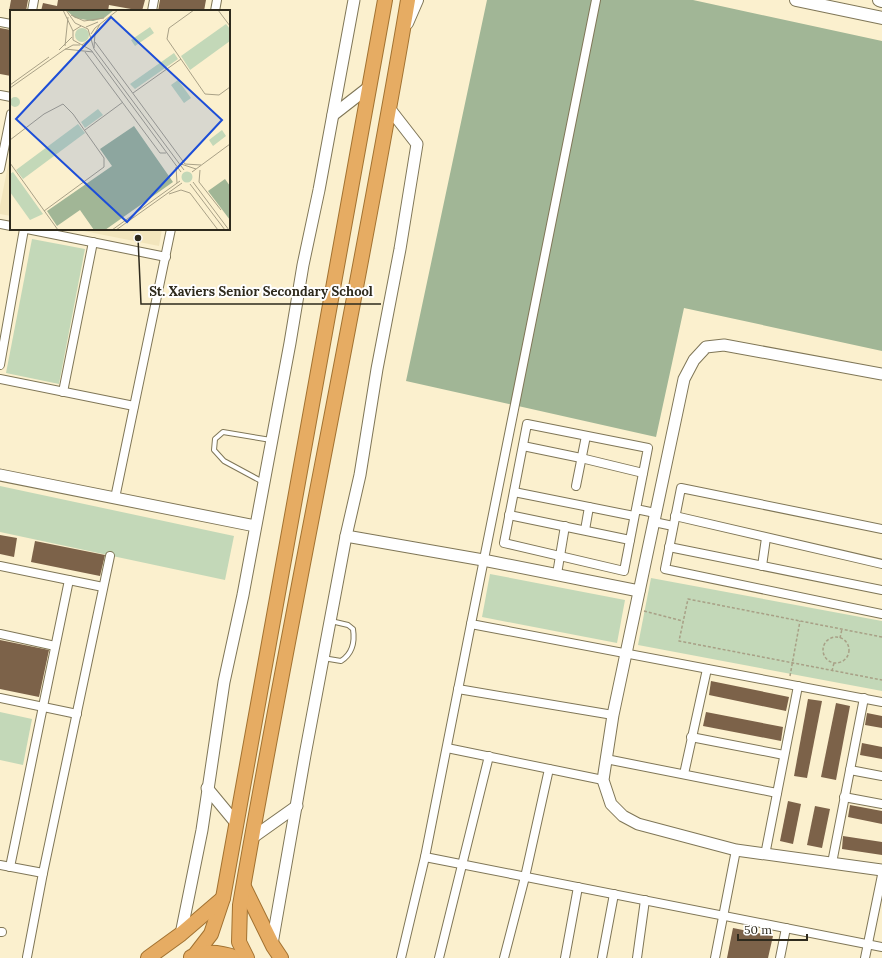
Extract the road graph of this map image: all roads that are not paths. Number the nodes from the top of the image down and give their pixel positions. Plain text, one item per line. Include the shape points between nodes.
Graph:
1 (34, 0) edge
2 (154, 0) edge
3 (217, 0) edge
4 (354, 0) edge
5 (379, 0) edge
6 (385, 0) edge
7 (408, 0) edge
8 (417, 0) edge
9 (596, 0) edge
10 (796, 0) edge
11 (32, 10) edge
12 (152, 10) edge
13 (215, 10) edge
14 (882, 18) edge
15 (0, 22) edge
16 (10, 24) edge
17 (380, 29) junction
18 (402, 33) junction
19 (369, 87) junction
20 (0, 95) edge
21 (10, 97) edge
22 (389, 108) junction
23 (333, 115) junction
24 (10, 119) edge
25 (0, 169) edge
26 (0, 224) edge
27 (10, 226) edge
28 (26, 230) edge
29 (31, 230) edge
30 (171, 230) edge
31 (93, 242) junction
32 (166, 257) junction
33 (0, 365) edge
34 (882, 374) edge
35 (0, 379) edge
36 (63, 392) junction
37 (134, 406) junction
38 (586, 436) junction
39 (271, 440) junction
40 (522, 446) junction
41 (582, 458) junction
42 (643, 473) junction
43 (0, 475) edge
44 (263, 482) junction
45 (576, 486) dead end
46 (514, 492) junction
47 (115, 498) junction
48 (589, 507) junction
49 (635, 512) junction
50 (509, 515) junction
51 (675, 516) junction
52 (654, 518) junction
53 (255, 526) junction
54 (565, 526) junction
55 (673, 526) junction
56 (882, 529) edge
57 (585, 530) junction
58 (346, 536) junction
59 (766, 538) junction
60 (630, 540) junction
61 (669, 547) junction
62 (110, 556) dead end
63 (560, 556) junction
64 (483, 560) junction
65 (882, 564) edge
66 (0, 566) edge
67 (762, 566) junction
68 (557, 574) junction
69 (68, 580) junction
70 (104, 587) junction
71 (882, 590) edge
72 (640, 591) junction
73 (882, 614) edge
74 (330, 620) junction
75 (471, 624) junction
76 (0, 634) edge
77 (55, 646) junction
78 (626, 654) junction
79 (323, 658) junction
80 (706, 669) junction
81 (798, 686) junction
82 (458, 689) junction
83 (0, 698) edge
84 (864, 698) junction
85 (882, 702) edge
86 (43, 707) junction
87 (77, 714) junction
88 (613, 715) junction
89 (690, 737) junction
90 (447, 748) junction
91 (784, 755) junction
92 (489, 756) junction
93 (606, 759) junction
94 (549, 769) junction
95 (850, 770) junction
96 (684, 774) junction
97 (882, 776) edge
98 (603, 780) junction
99 (207, 788) junction
100 (777, 793) junction
101 (844, 797) junction
102 (882, 804) edge
103 (297, 806) junction
104 (236, 823) junction
105 (252, 838) junction
106 (736, 850) junction
107 (765, 855) junction
108 (425, 857) junction
109 (832, 863) junction
110 (0, 865) edge
111 (463, 865) junction
112 (10, 867) junction
113 (882, 870) edge
114 (43, 873) junction
115 (882, 875) edge
116 (525, 877) junction
117 (244, 886) junction
118 (578, 887) junction
119 (614, 894) junction
120 (222, 898) junction
121 (645, 900) junction
122 (724, 916) junction
123 (786, 928) junction
124 (181, 934) junction
125 (272, 944) junction
126 (867, 944) junction
127 (882, 947) edge
128 (27, 957) dead end
129 (192, 957) edge
130 (148, 958) edge
131 (237, 958) edge
132 (247, 958) edge
133 (281, 958) edge
134 (401, 958) edge
135 (439, 958) edge
136 (504, 958) edge
137 (566, 958) edge
138 (602, 958) edge
139 (637, 958) edge
140 (715, 958) edge
141 (780, 958) edge
142 (865, 958) edge

1 - 11 street
2 - 12 street
3 - 13 street
4 - 23 street
5 - 17 main road
6 - 17 highway
7 - 18 highway
8 - 18 main road
9 - 64 street
10 - 14 main road
15 - 16 street
17 - 19 highway
18 - 22 highway
19 - 23 street
19 - 104 highway
20 - 21 street
22 - 58 street via 417,144 360,475
22 - 105 highway
23 - 39 street
24 - 25 street
26 - 27 street
28 - 33 street
29 - 31 street
30 - 32 street
31 - 32 street
31 - 36 street
32 - 37 street
34 - 52 street via 724,345 706,347 694,360 684,379
35 - 36 street
36 - 37 street
37 - 47 street
38 - 40 street via 527,424
38 - 41 street
38 - 42 street via 648,448
39 - 44 street
39 - 44 lane via 223,432 215,439 214,450 224,461
40 - 41 street
40 - 46 street
41 - 42 street
41 - 45 street
42 - 49 street
43 - 47 street
44 - 53 street
46 - 48 street
46 - 50 street
47 - 53 street
48 - 49 street
48 - 57 street
49 - 52 street
49 - 60 street
50 - 54 street
50 - 63 street via 504,543
51 - 55 street
51 - 56 street via 681,488
51 - 59 street
52 - 55 street
52 - 72 street
53 - 99 street via 224,682
54 - 57 street
54 - 63 street
55 - 61 street
57 - 60 street
58 - 64 street
58 - 74 street
59 - 65 street
59 - 67 street
60 - 63 street via 624,571
61 - 67 street
61 - 73 street via 664,569
62 - 70 street
63 - 68 street
64 - 68 street
64 - 75 street
66 - 69 street
67 - 71 street
68 - 72 street
69 - 70 street
69 - 77 street
70 - 87 street
72 - 78 street
74 - 79 street
74 - 79 lane via 353,629 352,648 348,656 341,661
75 - 78 street
75 - 82 street
76 - 77 street
77 - 86 street
78 - 80 street
78 - 88 street
79 - 103 street
80 - 81 street
80 - 89 street
81 - 84 street
81 - 91 street
82 - 88 street
82 - 90 street
83 - 86 street
84 - 85 street
84 - 95 street
86 - 87 street
86 - 112 street
87 - 114 street
88 - 93 street
89 - 91 street
89 - 96 street
90 - 92 street
90 - 108 street
91 - 100 street
92 - 94 street
92 - 111 street
93 - 96 street
93 - 98 street
94 - 98 street
94 - 116 street
95 - 97 street
95 - 101 street
96 - 100 street
98 - 106 street via 611,804 623,816 638,824
99 - 104 street
99 - 124 street via 202,830
100 - 107 street
101 - 102 street
101 - 109 street
103 - 105 street
103 - 125 street
104 - 120 highway
105 - 117 highway
106 - 107 street
106 - 122 street
107 - 109 street
108 - 111 street
108 - 134 street
109 - 113 street
110 - 112 street
111 - 116 street
111 - 135 street
112 - 114 street
114 - 128 street
115 - 126 street
116 - 118 street
116 - 136 street
117 - 125 highway
117 - 132 highway via 239,942
118 - 119 street
118 - 137 street
119 - 121 street
119 - 138 street
120 - 124 highway
120 - 129 highway via 211,934
121 - 122 street
121 - 139 street
122 - 123 street
122 - 140 street
123 - 126 street
123 - 141 street
124 - 130 highway
125 - 133 highway
126 - 127 street
126 - 142 street
129 - 131 highway via 210,953

